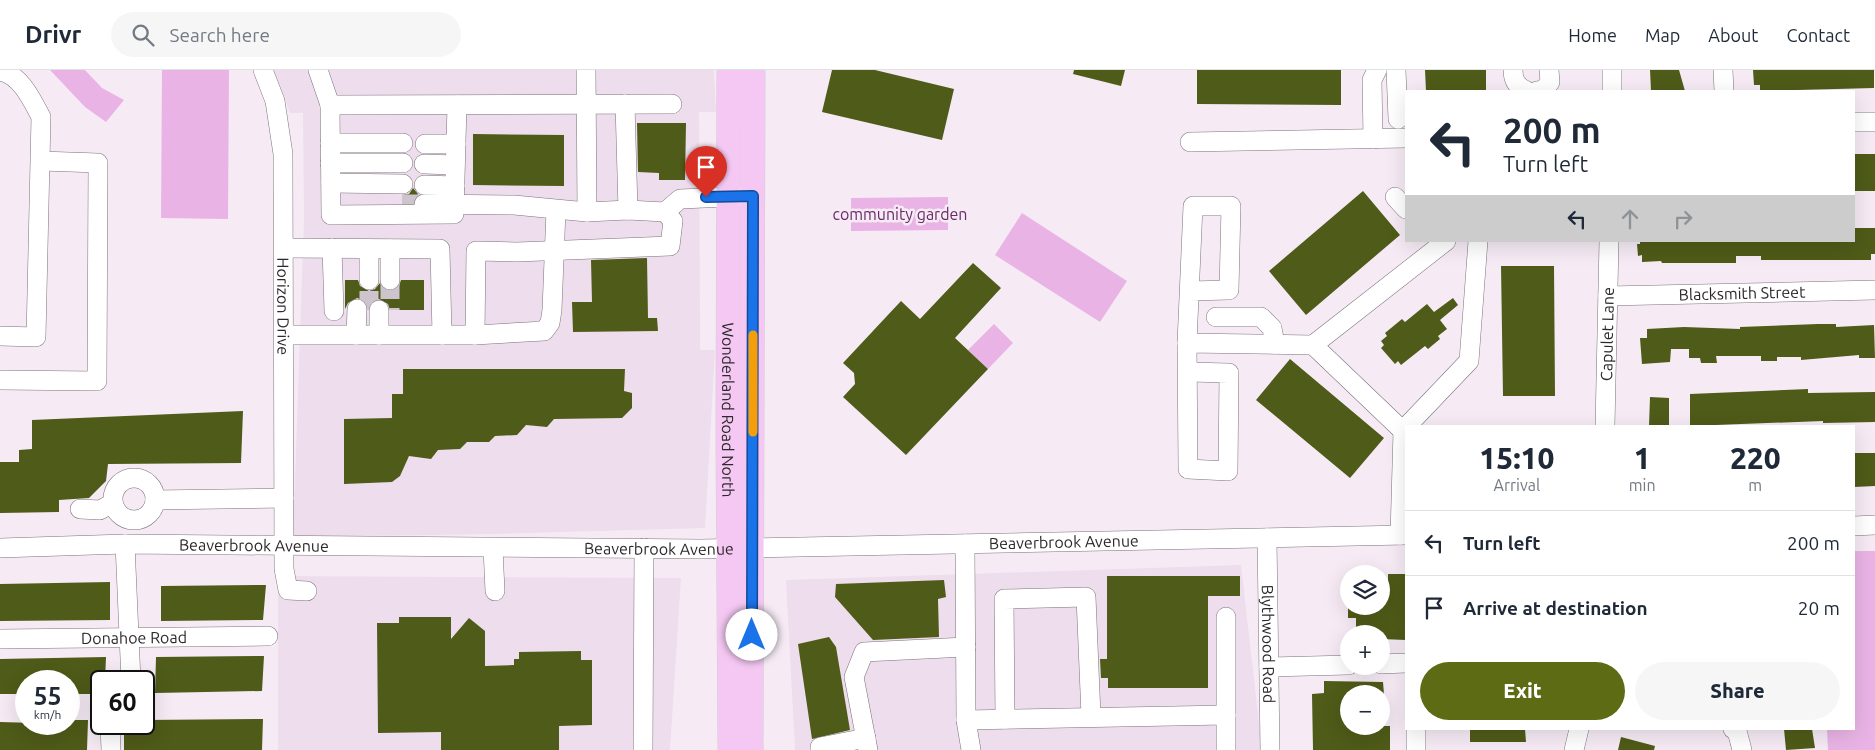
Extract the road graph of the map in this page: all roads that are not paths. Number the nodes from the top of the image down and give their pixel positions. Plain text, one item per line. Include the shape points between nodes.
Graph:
1 (263, 70) edge
2 (318, 70) edge
3 (586, 70) edge
4 (729, 70) edge
5 (753, 70) edge
6 (1377, 70) edge
7 (1396, 70) edge
8 (1513, 70) edge
9 (1550, 70) edge
10 (1612, 70) edge
11 (1723, 70) edge
12 (0, 71) edge
13 (1524, 90) edge
14 (1544, 90) edge
15 (1612, 90) edge
16 (1724, 90) edge
17 (586, 104) junction
18 (625, 104) junction
19 (672, 104) dead end
20 (330, 105) junction
21 (457, 105) junction
22 (1398, 119) dead end
23 (1855, 122) edge
24 (1875, 122) edge
25 (1405, 138) edge
26 (1373, 139) junction
27 (1190, 142) dead end
28 (330, 143) junction
29 (404, 143) dead end
30 (424, 144) dead end
31 (456, 144) junction
32 (40, 161) junction
33 (330, 163) junction
34 (403, 163) dead end
35 (424, 164) dead end
36 (455, 165) junction
37 (403, 184) tunnel mouth
38 (424, 185) tunnel mouth
39 (455, 186) junction
40 (753, 196) junction
41 (728, 197) junction
42 (331, 200) junction
43 (402, 204) tunnel mouth
44 (424, 204) tunnel mouth
45 (461, 204) junction
46 (556, 210) junction
47 (628, 210) junction
48 (587, 212) junction
49 (664, 212) junction
50 (1478, 242) edge
51 (1609, 242) edge
52 (1441, 243) edge
53 (284, 248) junction
54 (332, 248) junction
55 (374, 249) junction
56 (556, 250) junction
57 (1875, 290) edge
58 (1190, 291) junction
59 (1608, 296) junction
60 (334, 310) dead end
61 (1216, 317) dead end
62 (285, 335) junction
63 (374, 335) junction
64 (442, 335) junction
65 (475, 335) junction
66 (0, 336) edge
67 (1188, 343) junction
68 (1275, 344) junction
69 (1313, 345) junction
70 (1188, 372) junction
71 (0, 380) edge
72 (1408, 425) edge
73 (1605, 425) edge
74 (1405, 428) edge
75 (284, 498) junction
76 (155, 500) junction
77 (113, 503) junction
78 (80, 509) dead end
79 (1875, 525) edge
80 (1855, 526) edge
81 (1403, 535) edge
82 (1267, 538) junction
83 (126, 544) junction
84 (965, 544) junction
85 (284, 546) junction
86 (728, 547) junction
87 (0, 548) edge
88 (493, 548) junction
89 (644, 548) junction
90 (752, 548) junction
91 (307, 591) dead end
92 (495, 591) dead end
93 (1226, 618) dead end
94 (268, 636) dead end
95 (129, 637) junction
96 (0, 639) edge
97 (966, 647) junction
98 (1390, 664) edge
99 (1405, 664) edge
100 (1340, 665) edge
101 (1269, 667) junction
102 (130, 670) edge
103 (1226, 715) junction
104 (1091, 716) junction
105 (1005, 719) junction
106 (966, 720) junction
107 (1416, 730) edge
108 (1579, 730) edge
109 (1735, 730) edge
110 (110, 735) edge
111 (867, 744) edge
112 (111, 750) edge
113 (643, 750) edge
114 (730, 750) edge
115 (752, 750) edge
116 (820, 750) edge
117 (971, 750) edge
118 (1226, 750) edge
119 (1268, 750) edge
120 (1416, 750) edge
121 (1574, 750) edge
122 (1742, 750) edge

1 - 53 street, Horizon Drive via 275,101 284,154
2 - 20 street
3 - 17 street
4 - 41 main road, Wonderland Road North
5 - 40 main road, Wonderland Road North
6 - 26 street via 1372,80
7 - 22 street
8 - 13 street via 1513,79
9 - 14 street via 1550,82
10 - 15 street
11 - 16 street
12 - 32 street via 6,72 28,91 41,117
17 - 18 street
17 - 21 street
17 - 48 street
18 - 19 street
18 - 47 street
20 - 21 street
20 - 28 street
21 - 31 street
23 - 24 street
25 - 26 street
26 - 27 street
28 - 29 street
28 - 33 street
30 - 31 street
31 - 36 street
32 - 66 street via 36,337
32 - 71 street via 98,163 97,381
33 - 34 street
33 - 42 street
35 - 36 street
36 - 39 street
37 - 42 street
38 - 39 street
39 - 45 street
40 - 41 street
40 - 90 main road, Wonderland Road North
41 - 49 street via 680,199
41 - 86 main road, Wonderland Road North
42 - 43 street
42 - 45 street via 440,215 454,214
44 - 45 street
45 - 46 street
46 - 48 street
46 - 56 street
47 - 48 street
47 - 49 street
49 - 56 street via 672,221 670,246
50 - 72 street via 1469,361
51 - 59 street, Capulet Lane
52 - 69 street
53 - 54 street
53 - 62 street, Horizon Drive
54 - 55 street
54 - 60 street
55 - 55 street via 374,280
55 - 64 street via 440,249
56 - 65 street via 550,323 544,331
56 - 65 street via 476,251
57 - 59 street, Blacksmith Street
58 - 58 street via 1194,206 1231,206 1229,290
58 - 67 street
59 - 73 street, Capulet Lane
61 - 68 street via 1261,317 1272,328
62 - 63 street
62 - 75 street, Horizon Drive
63 - 63 street via 374,310
63 - 64 street
64 - 65 street
67 - 68 street
67 - 70 street
68 - 69 street
69 - 74 street
70 - 70 street via 1188,469 1228,471 1229,373
74 - 81 street
75 - 76 street
75 - 85 street, Horizon Drive
76 - 77 street via 145,517 135,520 121,516
76 - 77 street via 147,482 137,478 118,484
77 - 78 street via 100,510
79 - 80 street
81 - 82 street, Beaverbrook Avenue
82 - 84 street, Beaverbrook Avenue
82 - 101 street, Blythwood Road
83 - 85 street, Beaverbrook Avenue
83 - 87 street, Beaverbrook Avenue
83 - 95 street
84 - 90 street, Beaverbrook Avenue
84 - 97 street
85 - 88 street, Beaverbrook Avenue
85 - 91 street, Horizon Drive via 288,590
86 - 89 street, Beaverbrook Avenue
86 - 90 street, Beaverbrook Avenue
86 - 114 main road, Wonderland Road North
88 - 89 street, Beaverbrook Avenue
88 - 92 street
89 - 113 street
90 - 115 main road, Wonderland Road North
93 - 103 street
94 - 95 street, Donahoe Road
95 - 96 street, Donahoe Road
95 - 102 street
97 - 106 street
97 - 111 street via 864,652 854,677
98 - 99 street
100 - 101 street
101 - 119 street, Blythwood Road
103 - 104 street
103 - 118 street
104 - 105 street
104 - 105 street via 1086,597 1004,599
105 - 106 street
106 - 117 street
107 - 120 street
108 - 121 street
109 - 122 street via 1738,731
110 - 112 street
111 - 116 street via 820,747

